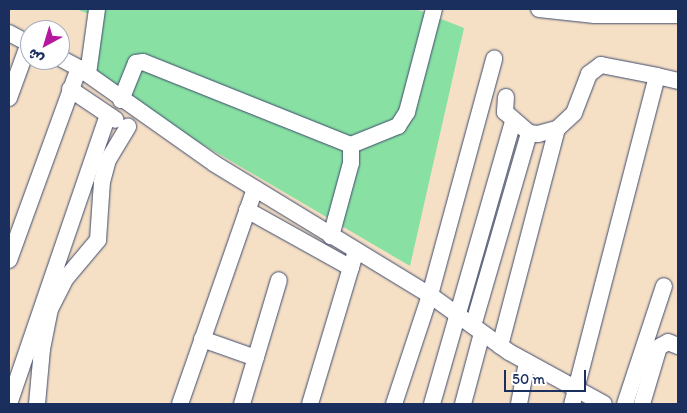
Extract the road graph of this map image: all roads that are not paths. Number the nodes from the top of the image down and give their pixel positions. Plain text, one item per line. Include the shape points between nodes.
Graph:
1 (97, 9) edge
2 (434, 9) edge
3 (539, 9) edge
4 (678, 15) edge
5 (494, 59) dead end
6 (70, 63) edge
7 (20, 68) edge
8 (84, 71) junction
9 (657, 76) junction
10 (678, 81) edge
11 (70, 89) junction
12 (506, 97) dead end
13 (9, 98) edge
14 (121, 100) junction
15 (108, 115) junction
16 (513, 122) junction
17 (557, 129) junction
18 (529, 133) junction
19 (351, 145) junction
20 (255, 189) junction
21 (247, 210) junction
22 (14, 232) edge
23 (332, 236) junction
24 (62, 250) junction
25 (356, 251) junction
26 (9, 260) edge
27 (83, 261) junction
28 (351, 268) junction
29 (279, 280) dead end
30 (664, 286) dead end
31 (430, 295) junction
32 (458, 317) junction
33 (477, 329) junction
34 (202, 339) junction
35 (500, 346) junction
36 (678, 346) edge
37 (256, 358) junction
38 (527, 362) junction
39 (574, 397) edge
40 (597, 403) edge
41 (9, 404) edge
42 (37, 404) edge
43 (180, 404) edge
44 (242, 404) edge
45 (310, 404) edge
46 (394, 404) edge
47 (432, 404) edge
48 (463, 404) edge
49 (519, 404) edge
50 (625, 404) edge
51 (642, 404) edge

1 - 8 street
2 - 19 street via 407,112 398,126
3 - 4 street via 595,16
5 - 31 street
6 - 8 street
7 - 13 street
8 - 11 street
8 - 14 street
9 - 10 street
9 - 17 street via 601,65 588,74 574,113
9 - 39 street
11 - 15 street
11 - 22 street
12 - 16 street via 505,112
14 - 19 street via 136,63 143,62
14 - 20 street
15 - 24 street
15 - 27 street via 132,131 108,160 102,182 98,240
16 - 18 street
16 - 32 street
17 - 18 street
17 - 35 street
18 - 33 street
19 - 23 street via 351,163
20 - 21 street
20 - 23 street
21 - 28 street
21 - 34 street
22 - 26 street
23 - 25 street
24 - 27 street
24 - 41 street
25 - 28 street
25 - 31 street
27 - 42 street via 66,278 50,309 42,349
28 - 45 street
29 - 37 street
30 - 50 street
31 - 32 street
31 - 46 street
32 - 33 street
32 - 47 street
33 - 35 street
33 - 48 street
34 - 37 street
34 - 43 street
35 - 38 street
36 - 51 street via 668,342 659,346
37 - 44 street
38 - 39 street
38 - 49 street
39 - 40 street

